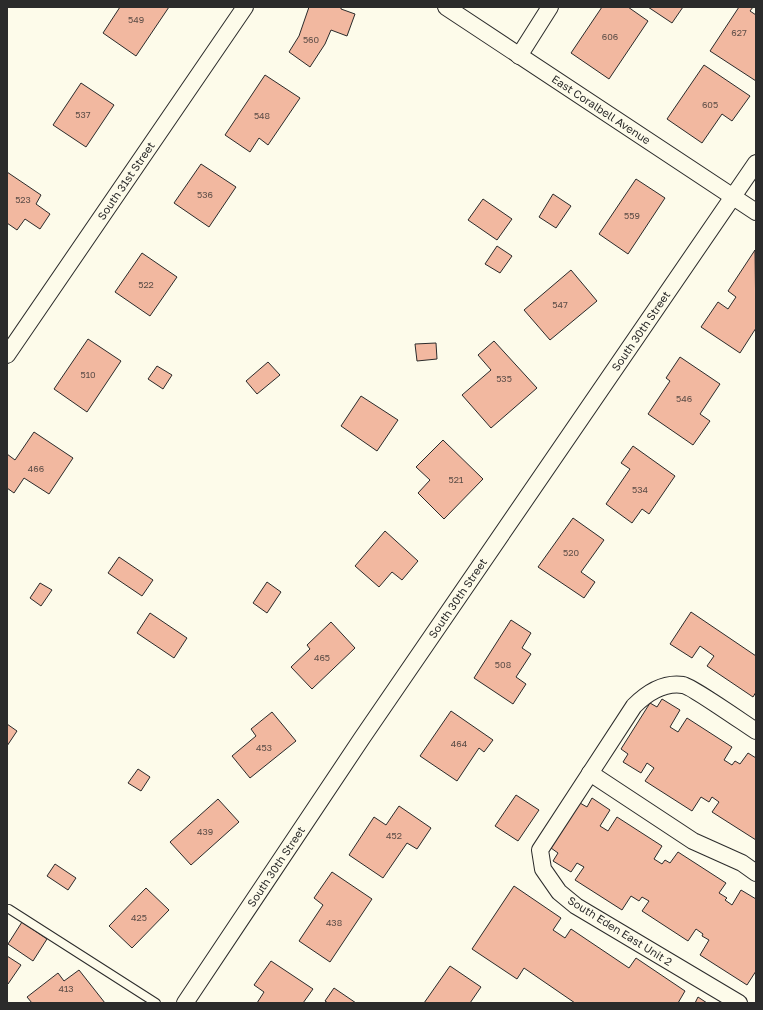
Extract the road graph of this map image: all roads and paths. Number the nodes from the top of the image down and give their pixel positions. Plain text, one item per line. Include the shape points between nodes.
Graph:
1 (245, 7) edge
2 (446, 7) edge
3 (550, 7) edge
4 (519, 56) junction
5 (756, 163) edge
6 (733, 196) junction
7 (756, 212) edge
8 (7, 355) edge
9 (756, 731) edge
10 (590, 773) junction
11 (756, 873) edge
12 (9, 909) dead end
13 (156, 1003) edge
14 (185, 1003) edge
15 (739, 1003) edge

1 - 8 street, South 31st Street
2 - 4 street, East Coralbell Avenue
3 - 4 street
4 - 6 street, East Coralbell Avenue
5 - 6 street, South 30th Street
6 - 7 street, East Coralbell Avenue
6 - 14 street, South 30th Street via 362,738
9 - 10 street, South Eden East Unit 2 via 684,685 664,686 647,694 634,706
10 - 11 street via 693,841 742,863
10 - 15 street, South Eden East Unit 2 via 540,850 543,869 559,892 576,906
12 - 13 lane

